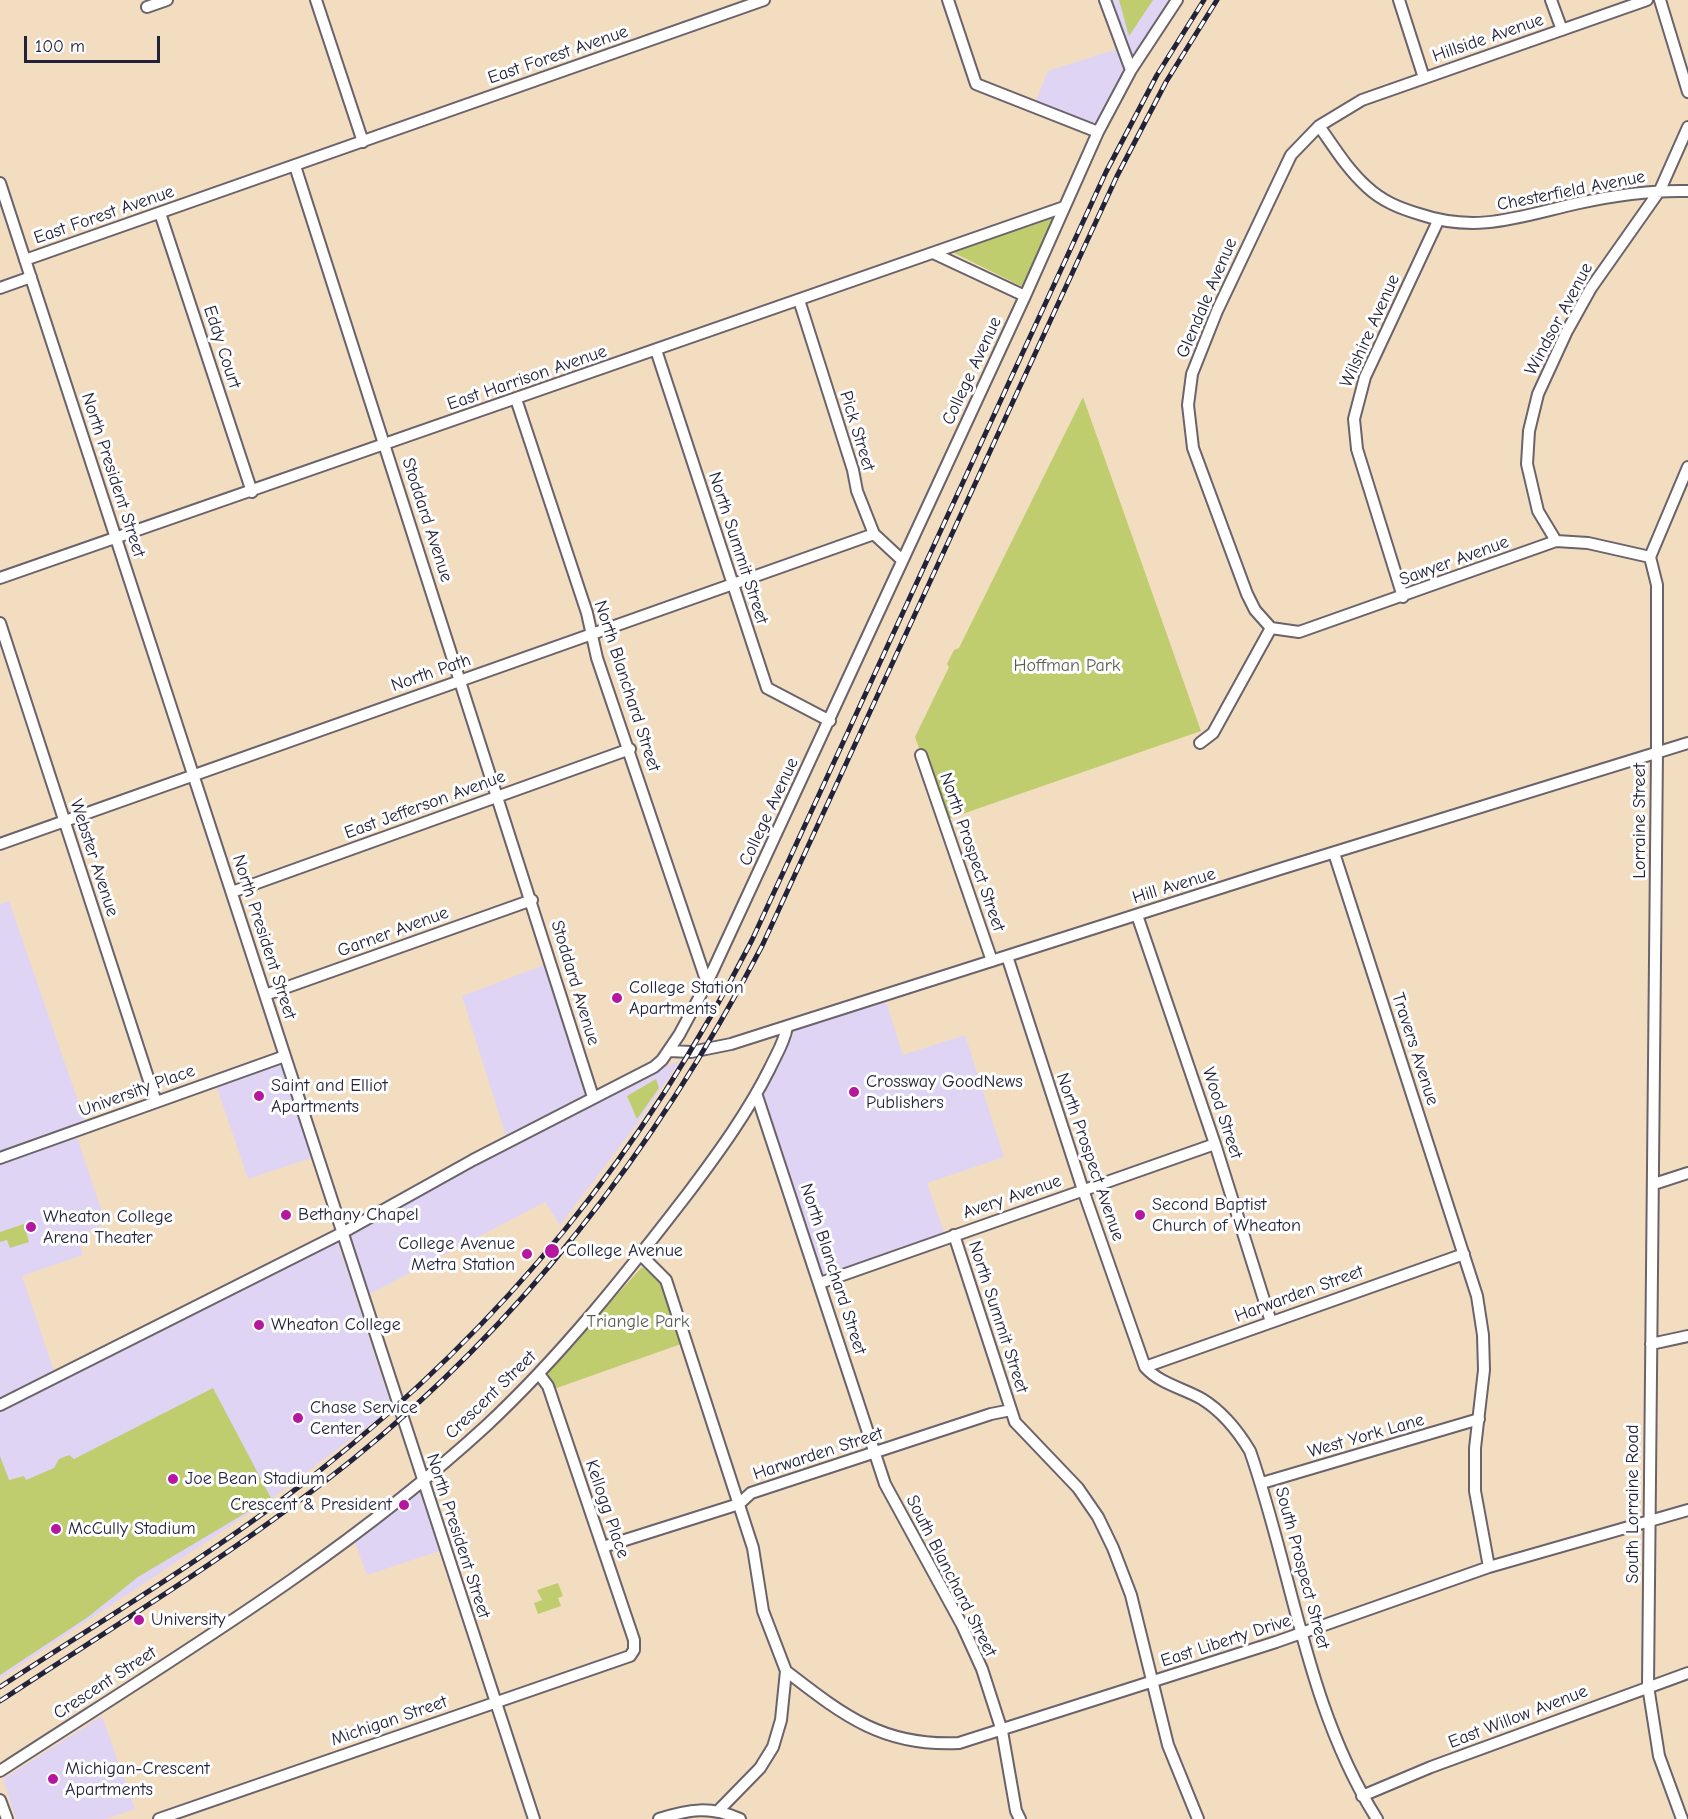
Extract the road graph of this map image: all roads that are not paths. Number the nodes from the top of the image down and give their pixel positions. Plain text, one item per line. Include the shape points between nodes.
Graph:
1 (167, 0) edge
2 (316, 0) edge
3 (764, 0) edge
4 (948, 0) edge
5 (1105, 0) edge
6 (1177, 0) edge
7 (1399, 0) edge
8 (1551, 0) edge
9 (1647, 0) edge
10 (1660, 0) edge
11 (147, 7) dead end
12 (1562, 30) junction
13 (1131, 70) junction
14 (1424, 78) junction
15 (1688, 92) edge
16 (1374, 96) joint
17 (1319, 126) junction
18 (1688, 127) edge
19 (1098, 132) junction
20 (363, 142) junction
21 (295, 166) junction
22 (0, 183) edge
23 (1660, 190) junction
24 (1688, 191) edge
25 (1064, 207) junction
26 (160, 213) junction
27 (1438, 221) junction
28 (933, 253) junction
29 (25, 260) junction
30 (31, 277) junction
31 (0, 288) edge
32 (1025, 296) junction
33 (799, 300) junction
34 (657, 350) junction
35 (516, 399) junction
36 (386, 445) junction
37 (1688, 468) edge
38 (252, 492) junction
39 (874, 534) junction
40 (116, 538) junction
41 (1556, 541) junction
42 (1650, 556) junction
43 (902, 560) junction
44 (0, 578) edge
45 (733, 585) junction
46 (1403, 597) junction
47 (0, 623) edge
48 (1271, 628) junction
49 (592, 634) junction
50 (461, 680) junction
51 (830, 721) junction
52 (1200, 743) dead end
53 (1688, 743) edge
54 (630, 749) junction
55 (1657, 753) junction
56 (921, 754) dead end
57 (194, 775) junction
58 (498, 796) junction
59 (64, 821) junction
60 (0, 844) edge
61 (1334, 853) junction
62 (232, 892) junction
63 (532, 900) junction
64 (1137, 915) junction
65 (1007, 956) junction
66 (992, 961) junction
67 (707, 983) junction
68 (266, 995) junction
69 (787, 1027) junction
70 (669, 1050) junction
71 (285, 1056) junction
72 (757, 1096) junction
73 (593, 1097) junction
74 (156, 1102) junction
75 (1215, 1144) junction
76 (0, 1158) edge
77 (1688, 1173) edge
78 (1654, 1184) junction
79 (1083, 1190) junction
80 (342, 1233) junction
81 (954, 1235) junction
82 (1464, 1254) junction
83 (640, 1255) junction
84 (820, 1283) junction
85 (1271, 1322) junction
86 (1688, 1336) edge
87 (1651, 1344) junction
88 (1145, 1367) junction
89 (539, 1374) junction
90 (0, 1405) edge
91 (1011, 1410) junction
92 (1479, 1419) junction
93 (875, 1454) junction
94 (423, 1479) junction
95 (1262, 1484) junction
96 (739, 1504) junction
97 (1688, 1510) edge
98 (1649, 1521) junction
99 (603, 1547) junction
100 (1489, 1567) junction
101 (1301, 1633) junction
102 (630, 1656) joint
103 (786, 1671) junction
104 (1688, 1673) edge
105 (1152, 1682) junction
106 (1648, 1686) junction
107 (495, 1702) junction
108 (1002, 1731) junction
109 (0, 1771) edge
110 (1362, 1796) junction
111 (0, 1800) edge
112 (719, 1810) junction
113 (182, 1815) edge
114 (1017, 1816) edge
115 (7, 1819) edge
116 (159, 1819) edge
117 (534, 1819) edge
118 (659, 1819) edge
119 (740, 1819) edge
120 (1198, 1819) edge
121 (1377, 1819) edge
122 (1682, 1819) edge

1 - 11 street
2 - 20 street
3 - 20 street, East Forest Avenue
4 - 19 street via 975,84
5 - 13 street
6 - 13 street, College Avenue
7 - 14 street
8 - 12 street
9 - 12 street, Hillside Avenue
10 - 15 street
12 - 14 street, Hillside Avenue
13 - 19 street, College Avenue
14 - 16 street, Hillside Avenue
16 - 17 street, Glendale Avenue via 1349,106
17 - 27 street, Chesterfield Avenue via 1368,188 1391,204
17 - 48 street, Glendale Avenue via 1301,142 1283,169 1203,344 1188,398 1196,459 1247,594
18 - 23 street, Windsor Avenue
19 - 25 street, College Avenue
20 - 21 street
21 - 26 street, East Forest Avenue
21 - 36 street, Stoddard Avenue
22 - 29 street, North President Street
23 - 24 street, Chesterfield Avenue
23 - 27 street, Chesterfield Avenue via 1577,204 1515,220 1476,224
23 - 41 street, Windsor Avenue via 1592,288 1538,394 1527,464 1539,512
25 - 28 street, East Harrison Avenue
25 - 32 street, College Avenue
26 - 29 street, East Forest Avenue
26 - 38 street, Eddy Court
27 - 46 street, Wilshire Avenue via 1365,377 1354,419 1357,449
28 - 32 street
28 - 33 street, East Harrison Avenue
29 - 30 street, North President Street
30 - 31 street
30 - 40 street, North President Street
32 - 43 street, College Avenue
33 - 34 street, East Harrison Avenue
33 - 39 street, Pick Street
34 - 35 street, East Harrison Avenue
34 - 45 street, North Summit Street
35 - 36 street, East Harrison Avenue
35 - 49 street, North Blanchard Street
36 - 38 street, East Harrison Avenue
36 - 50 street, Stoddard Avenue
37 - 42 street
38 - 40 street, East Harrison Avenue
39 - 43 street, Pick Street
39 - 45 street, North Path
40 - 44 street, East Harrison Avenue
40 - 57 street, North President Street
41 - 42 street, Sawyer Avenue via 1588,543
41 - 46 street, Sawyer Avenue
42 - 55 street, Lorraine Street via 1657,585
43 - 51 street, College Avenue
45 - 49 street, North Path
45 - 51 street, North Summit Street via 767,688
46 - 48 street, Sawyer Avenue via 1299,632
47 - 59 street, Webster Avenue
48 - 52 street via 1213,733
49 - 50 street, North Path
49 - 54 street, North Blanchard Street
50 - 57 street, North Path
50 - 58 street, Stoddard Avenue
51 - 67 street, College Avenue
53 - 55 street, Hill Avenue
54 - 58 street, East Jefferson Avenue
54 - 67 street, North Blanchard Street
55 - 61 street, Hill Avenue
55 - 78 street, Lorraine Street
56 - 66 street, North Prospect Street
57 - 59 street, North Path
57 - 62 street, North President Street
58 - 62 street, East Jefferson Avenue
58 - 63 street, Stoddard Avenue
59 - 60 street, North Path
59 - 74 street, Webster Avenue
61 - 64 street, Hill Avenue
61 - 82 street, Travers Avenue
62 - 68 street, North President Street
63 - 68 street, Garner Avenue
63 - 73 street, Stoddard Avenue
64 - 65 street, Hill Avenue
64 - 75 street, Wood Street
65 - 66 street, Hill Avenue
65 - 79 street, North Prospect Avenue
66 - 69 street, Hill Avenue
67 - 70 street, College Avenue
68 - 71 street, North President Street
69 - 70 street, Hill Avenue via 711,1049 678,1053
69 - 72 street, Crescent Street via 784,1043
70 - 73 street, College Avenue via 654,1067
71 - 74 street, University Place
71 - 80 street, North President Street
72 - 83 street, Crescent Street
72 - 84 street, North Blanchard Street
73 - 80 street, College Avenue
74 - 76 street, University Place
75 - 79 street, Avery Avenue
75 - 85 street, Wood Street
77 - 78 street
78 - 87 street, South Lorraine Road
79 - 81 street, Avery Avenue
79 - 88 street, North Prospect Avenue
80 - 90 street, College Avenue
80 - 94 street, North President Street
81 - 84 street, Avery Avenue
81 - 91 street, North Summit Street
82 - 85 street, Harwarden Street
82 - 92 street, Travers Avenue via 1477,1296 1483,1335
83 - 89 street, Crescent Street
83 - 96 street via 666,1280
84 - 93 street, North Blanchard Street
85 - 88 street, Harwarden Street
86 - 87 street
87 - 98 street, South Lorraine Road
88 - 95 street, South Prospect Street via 1153,1376 1202,1399 1228,1420 1250,1451
89 - 94 street, Crescent Street
89 - 99 street, Kellogg Place via 548,1386
91 - 93 street, Harwarden Street
91 - 105 street, North Summit Street via 1015,1422 1066,1474 1103,1526 1131,1595
92 - 95 street, West York Lane
92 - 100 street, Travers Avenue via 1475,1491
93 - 96 street, Harwarden Street via 751,1493
93 - 108 street, South Blanchard Street via 885,1484 972,1646
94 - 107 street, North President Street
94 - 109 street, Crescent Street via 266,1597
95 - 101 street, South Prospect Street
96 - 99 street, Harwarden Street
96 - 103 street via 753,1548 763,1611
97 - 98 street, East Liberty Drive
98 - 100 street, East Liberty Drive
98 - 106 street, South Lorraine Road
99 - 102 street, Kellogg Place via 634,1640
100 - 101 street, East Liberty Drive
101 - 105 street, East Liberty Drive
101 - 110 street, South Prospect Street via 1326,1716
102 - 107 street, Michigan Street
103 - 108 street, East Liberty Drive via 832,1706 898,1739 959,1743
103 - 112 street via 782,1720 773,1747 760,1768
104 - 106 street, East Willow Avenue
105 - 108 street, East Liberty Drive
105 - 120 street, North Summit Street via 1168,1745
106 - 110 street, East Willow Avenue
106 - 122 street, South Lorraine Road via 1659,1756
107 - 113 street, Michigan Street
107 - 117 street, North President Street
108 - 114 street, South Blanchard Street
110 - 121 street, South Prospect Street
111 - 115 street
112 - 118 street
112 - 119 street
113 - 116 street, Michigan Street

